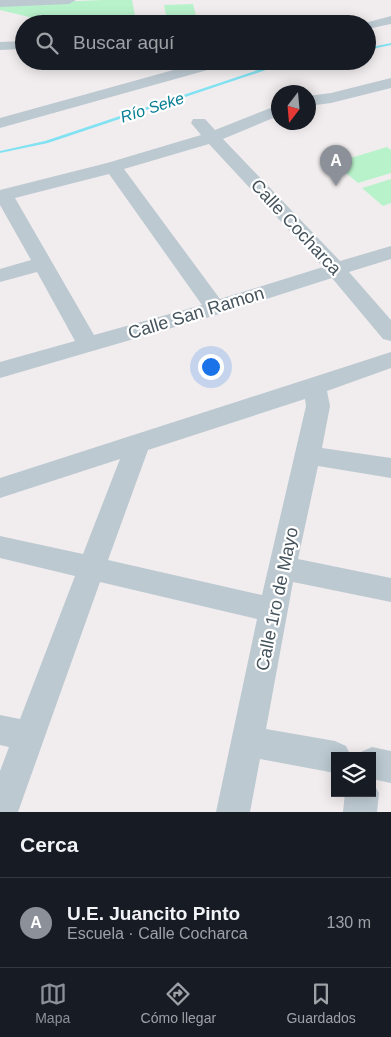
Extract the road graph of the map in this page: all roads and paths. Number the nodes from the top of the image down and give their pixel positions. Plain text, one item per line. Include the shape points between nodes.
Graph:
1 (69, 0) edge
2 (0, 3) edge
3 (391, 20) edge
4 (376, 23) edge
5 (15, 45) edge
6 (0, 46) edge
7 (189, 70) edge
8 (391, 83) edge
9 (316, 100) edge
10 (271, 113) edge
11 (4, 118) edge
12 (198, 123) dead end
13 (213, 137) junction
14 (113, 167) junction
15 (2, 196) edge
16 (391, 252) edge
17 (44, 263) junction
18 (335, 268) junction
19 (0, 276) edge
20 (215, 308) junction
21 (391, 334) edge
22 (89, 345) junction
23 (391, 360) edge
24 (0, 370) edge
25 (314, 387) junction
26 (138, 443) junction
27 (308, 455) junction
28 (391, 468) edge
29 (0, 488) edge
30 (0, 548) edge
31 (282, 568) junction
32 (91, 569) junction
33 (391, 590) edge
34 (274, 610) junction
35 (14, 734) edge
36 (248, 741) junction
37 (331, 756) edge
38 (376, 764) edge
39 (391, 767) edge
40 (362, 797) edge
41 (1, 812) edge
42 (233, 812) edge
43 (360, 812) edge

1 - 2 street
3 - 4 street
5 - 6 street
7 - 11 street
8 - 9 street
10 - 13 street
12 - 13 street, Calle Cocharca
13 - 14 street
13 - 18 street, Calle Cocharca
14 - 15 street
14 - 20 street
15 - 17 street
16 - 18 street, Calle San Ramon
17 - 19 street
17 - 22 street
18 - 20 street, Calle San Ramon
18 - 21 street, Calle Cocharca
20 - 22 street, Calle San Ramon
22 - 24 street, Calle San Ramon
23 - 25 street
25 - 26 street
25 - 27 street, Calle 1ro de Mayo via 318,406
26 - 29 street
26 - 32 street
27 - 28 street
27 - 31 street, Calle 1ro de Mayo
30 - 32 street
31 - 33 street
31 - 34 street, Calle 1ro de Mayo
32 - 34 street
32 - 35 street
34 - 36 street, Calle 1ro de Mayo
35 - 41 street
36 - 37 street
36 - 42 street, Calle 1ro de Mayo
38 - 39 street
40 - 43 street

